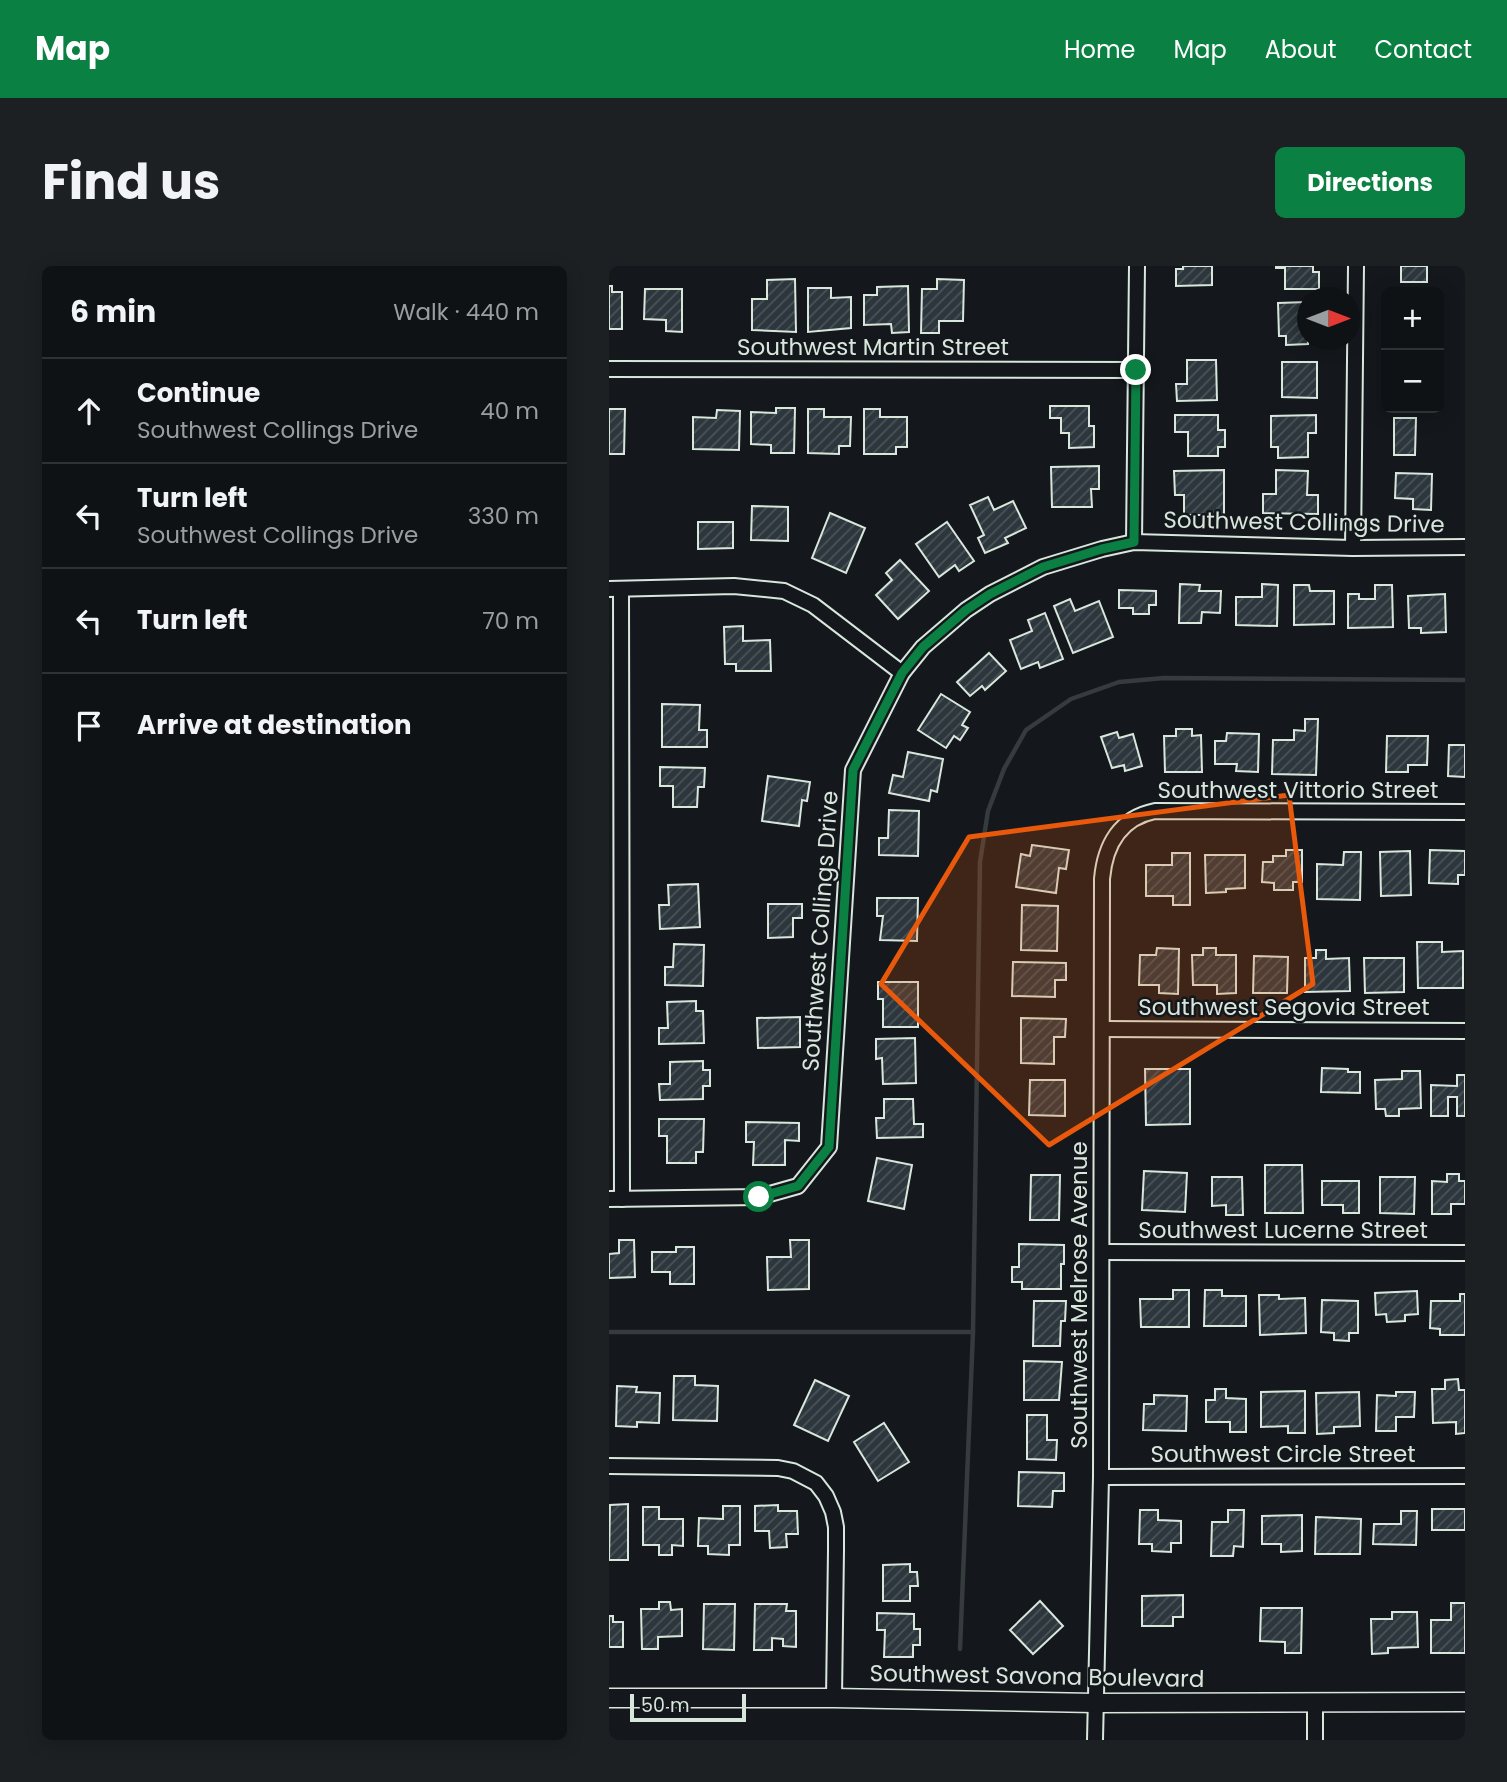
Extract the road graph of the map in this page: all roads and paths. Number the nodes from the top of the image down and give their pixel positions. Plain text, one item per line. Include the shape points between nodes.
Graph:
1 (1137, 266) edge
2 (1356, 266) edge
3 (609, 369) edge
4 (1136, 370) junction
5 (1134, 542) junction
6 (1465, 547) edge
7 (1353, 548) junction
8 (615, 589) edge
9 (902, 673) junction
10 (1465, 812) edge
11 (1107, 851) joint
12 (1104, 1029) junction
13 (1465, 1031) edge
14 (616, 1199) edge
15 (1102, 1252) junction
16 (1465, 1253) edge
17 (609, 1466) edge
18 (1465, 1476) edge
19 (1101, 1477) junction
20 (834, 1698) junction
21 (609, 1699) edge
22 (1315, 1702) junction
23 (1465, 1702) edge
24 (1094, 1703) junction
25 (1095, 1740) edge
26 (1315, 1740) edge

1 - 4 street
2 - 7 street
3 - 4 street, Southwest Martin Street
4 - 5 street
5 - 7 street, Southwest Collings Drive
5 - 9 street, Southwest Collings Drive via 1043,567 990,594 938,633
6 - 7 street, Southwest Collings Drive
8 - 9 street via 734,586 784,592 813,605
8 - 14 street
9 - 14 street, Southwest Collings Drive via 853,770 829,1147 798,1186 759,1197
10 - 11 street, Southwest Vittorio Street via 1155,811 1142,814 1118,831
11 - 12 street, Southwest Melrose Avenue via 1102,879
12 - 13 street, Southwest Segovia Street
12 - 15 street, Southwest Melrose Avenue
15 - 16 street, Southwest Lucerne Street
15 - 19 street, Southwest Melrose Avenue
17 - 20 street via 778,1468 816,1483 826,1496 836,1527
18 - 19 street, Southwest Circle Street
19 - 24 street, Southwest Melrose Avenue
20 - 21 street, Southwest Savona Boulevard
20 - 24 street, Southwest Savona Boulevard
22 - 23 street, Southwest Savona Boulevard
22 - 24 street, Southwest Savona Boulevard
22 - 26 street
24 - 25 street, Southwest Melrose Avenue

